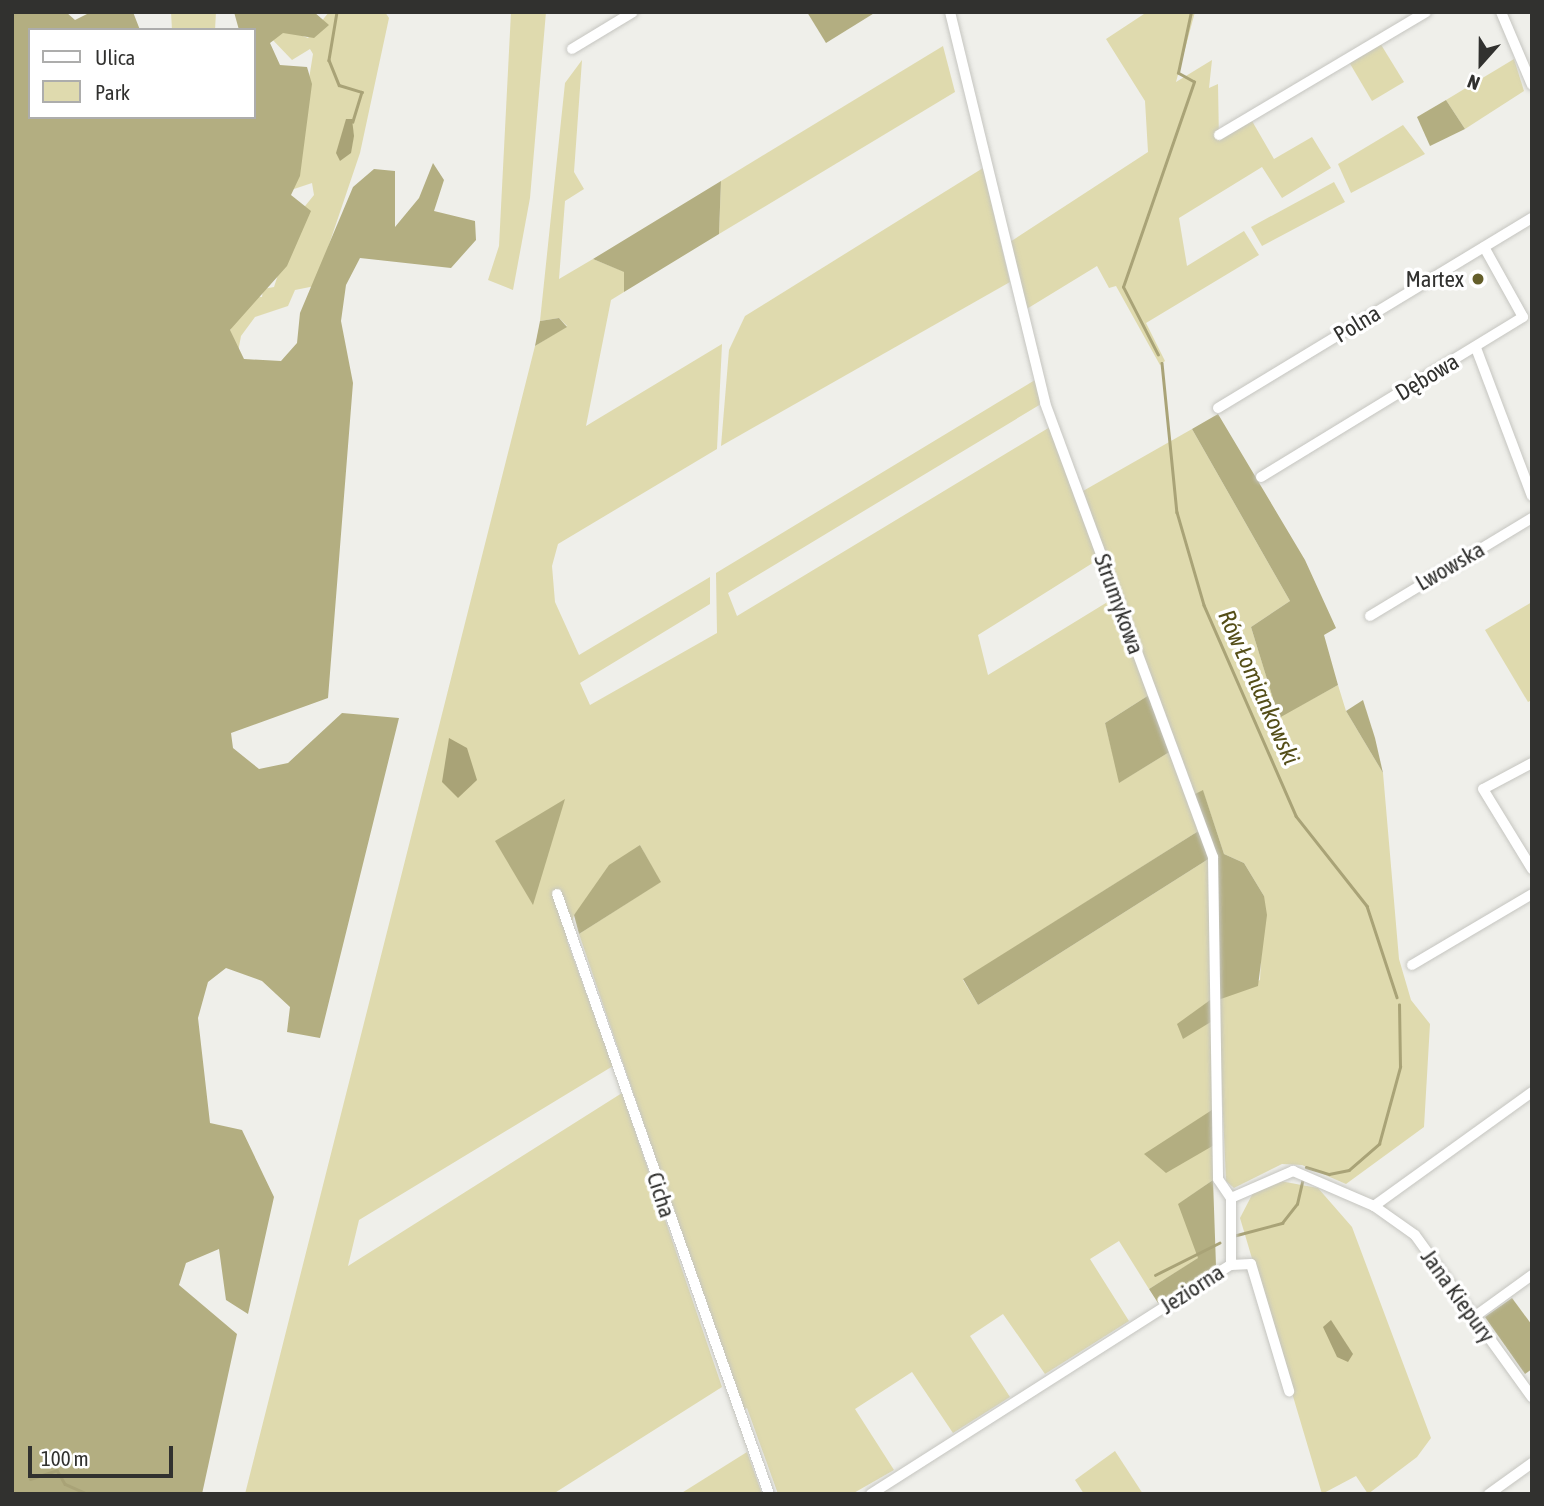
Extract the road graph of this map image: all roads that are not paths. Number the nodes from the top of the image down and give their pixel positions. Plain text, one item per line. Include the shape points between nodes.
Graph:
1 (633, 12) edge
2 (950, 12) edge
3 (1426, 12) edge
4 (1502, 12) edge
5 (572, 49) dead end
6 (1532, 85) edge
7 (1219, 135) dead end
8 (1532, 218) edge
9 (1484, 247) junction
10 (1476, 348) junction
11 (1218, 408) dead end
12 (1261, 477) dead end
13 (1532, 496) edge
14 (1532, 518) edge
15 (1370, 616) dead end
16 (1532, 763) edge
17 (1532, 869) edge
18 (557, 894) dead end
19 (1532, 894) edge
20 (1412, 965) dead end
21 (1532, 1092) edge
22 (1231, 1198) junction
23 (1374, 1206) junction
24 (1231, 1265) junction
25 (1532, 1275) edge
26 (1474, 1317) junction
27 (1289, 1391) dead end
28 (1532, 1397) edge
29 (1530, 1467) edge
30 (769, 1494) edge
31 (871, 1494) edge
32 (1489, 1494) edge

1 - 5 street
2 - 22 street, Strumykowa via 1045,403 1213,857 1218,1179
3 - 7 street
4 - 6 street
8 - 9 street, Polna
9 - 10 street, Dębowa via 1523,317
9 - 11 street, Polna
10 - 12 street, Dębowa
10 - 13 street
14 - 15 street, Lwowska
16 - 17 street via 1483,789
18 - 30 street, Cicha
19 - 20 street
21 - 23 street
22 - 23 street via 1293,1171
22 - 24 street, Jeziorna
23 - 26 street, Jana Kiepury via 1415,1235
24 - 27 street via 1251,1264
24 - 31 street, Jeziorna
25 - 26 street
26 - 28 street, Jana Kiepury
29 - 32 street

